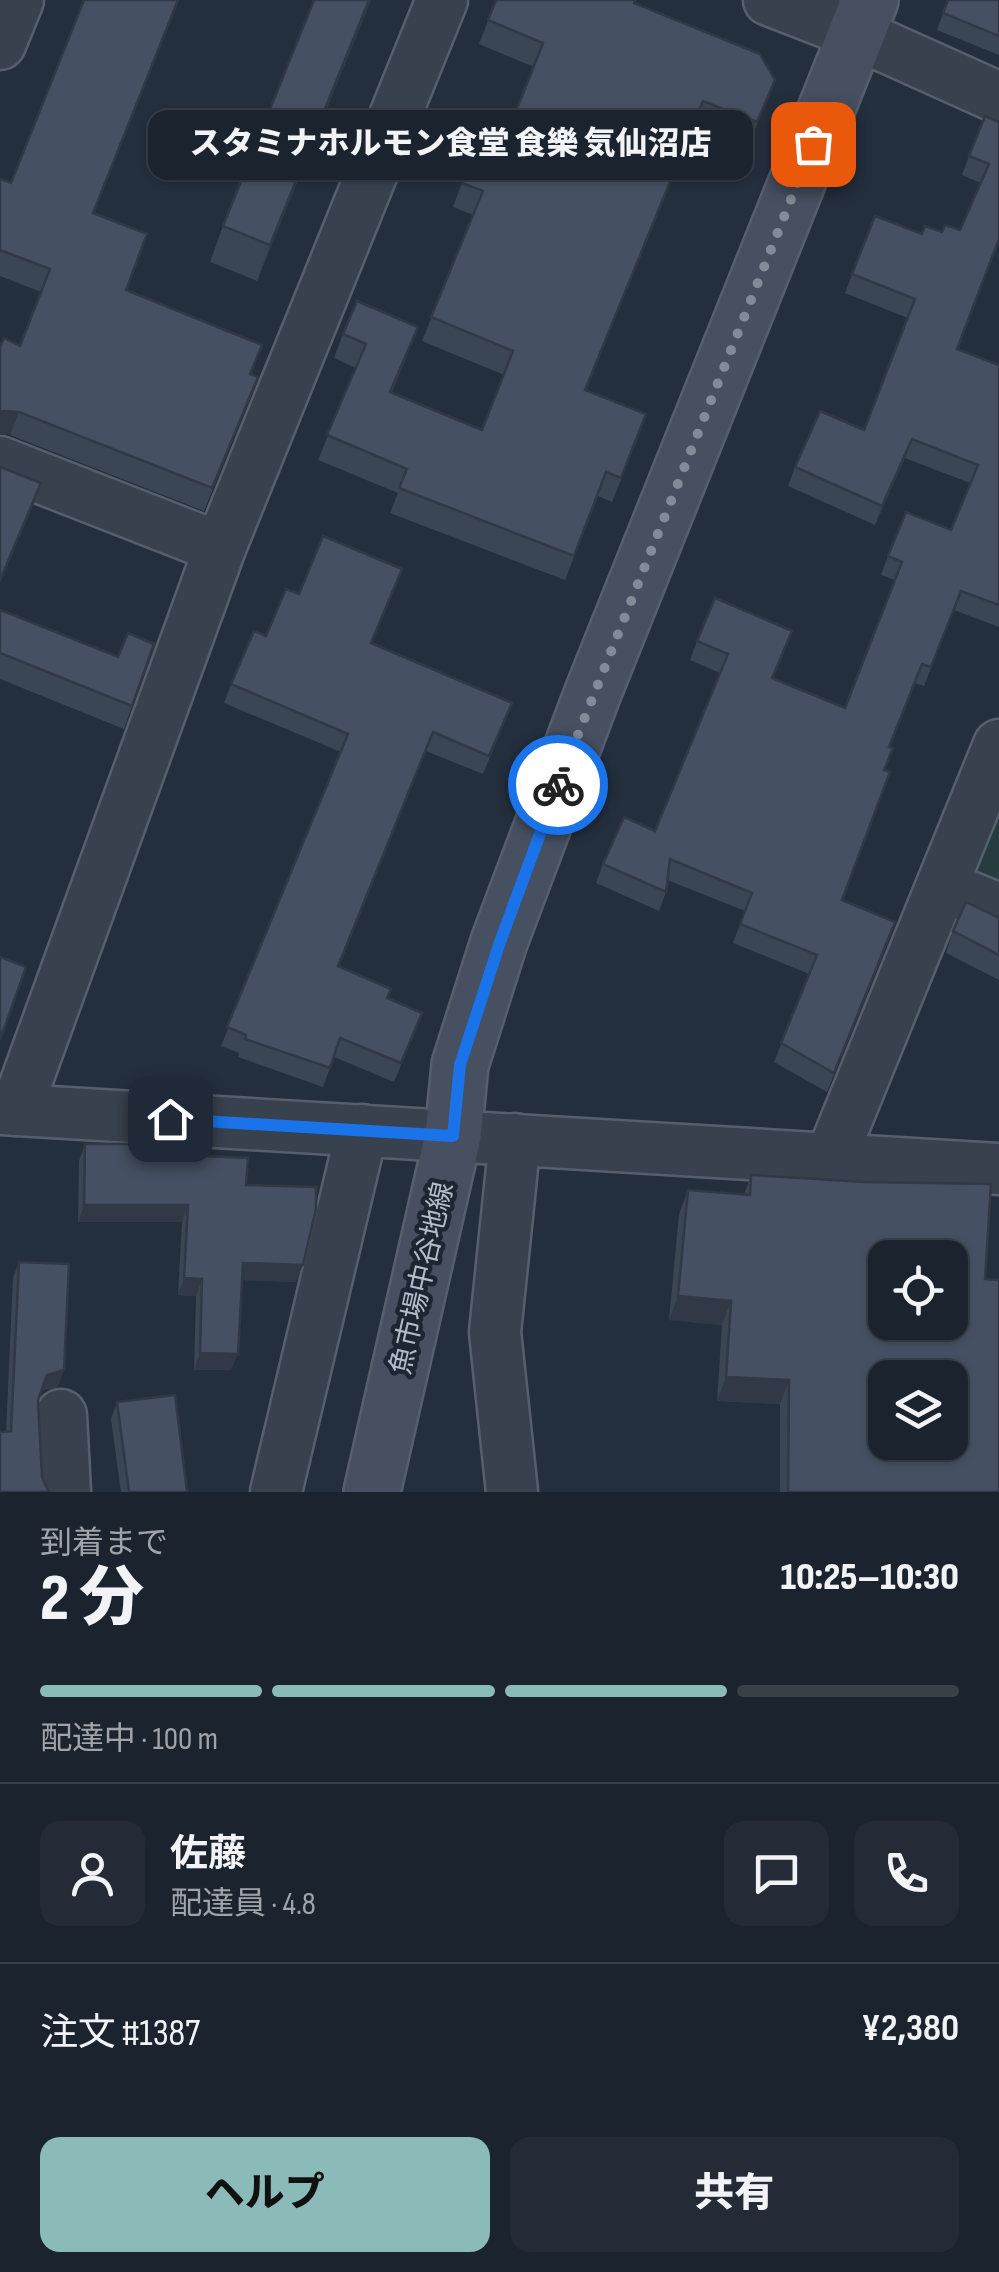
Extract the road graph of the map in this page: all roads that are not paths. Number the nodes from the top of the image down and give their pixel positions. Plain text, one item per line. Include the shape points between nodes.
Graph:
1 (18, 0) edge
2 (442, 0) edge
3 (768, 0) edge
4 (864, 17) edge
5 (0, 44) edge
6 (999, 98) edge
7 (0, 462) edge
8 (220, 548) junction
9 (999, 745) edge
10 (942, 886) junction
11 (999, 910) edge
12 (8, 1110) edge
13 (362, 1130) junction
14 (453, 1136) junction
15 (515, 1139) junction
16 (830, 1158) junction
17 (999, 1168) edge
18 (61, 1415) dead end
19 (65, 1492) edge
20 (276, 1492) edge
21 (372, 1492) edge
22 (512, 1492) edge

1 - 5 street
2 - 8 street
3 - 4 street
4 - 6 street
4 - 14 street, 魚市場中谷地線 via 512,907 460,1065
7 - 8 street
8 - 12 street
9 - 10 street
10 - 11 street
10 - 16 street
12 - 13 street
13 - 14 street
13 - 20 street
14 - 15 street
14 - 21 street, 魚市場中谷地線
15 - 16 street
15 - 22 street via 494,1332
16 - 17 street
18 - 19 street

